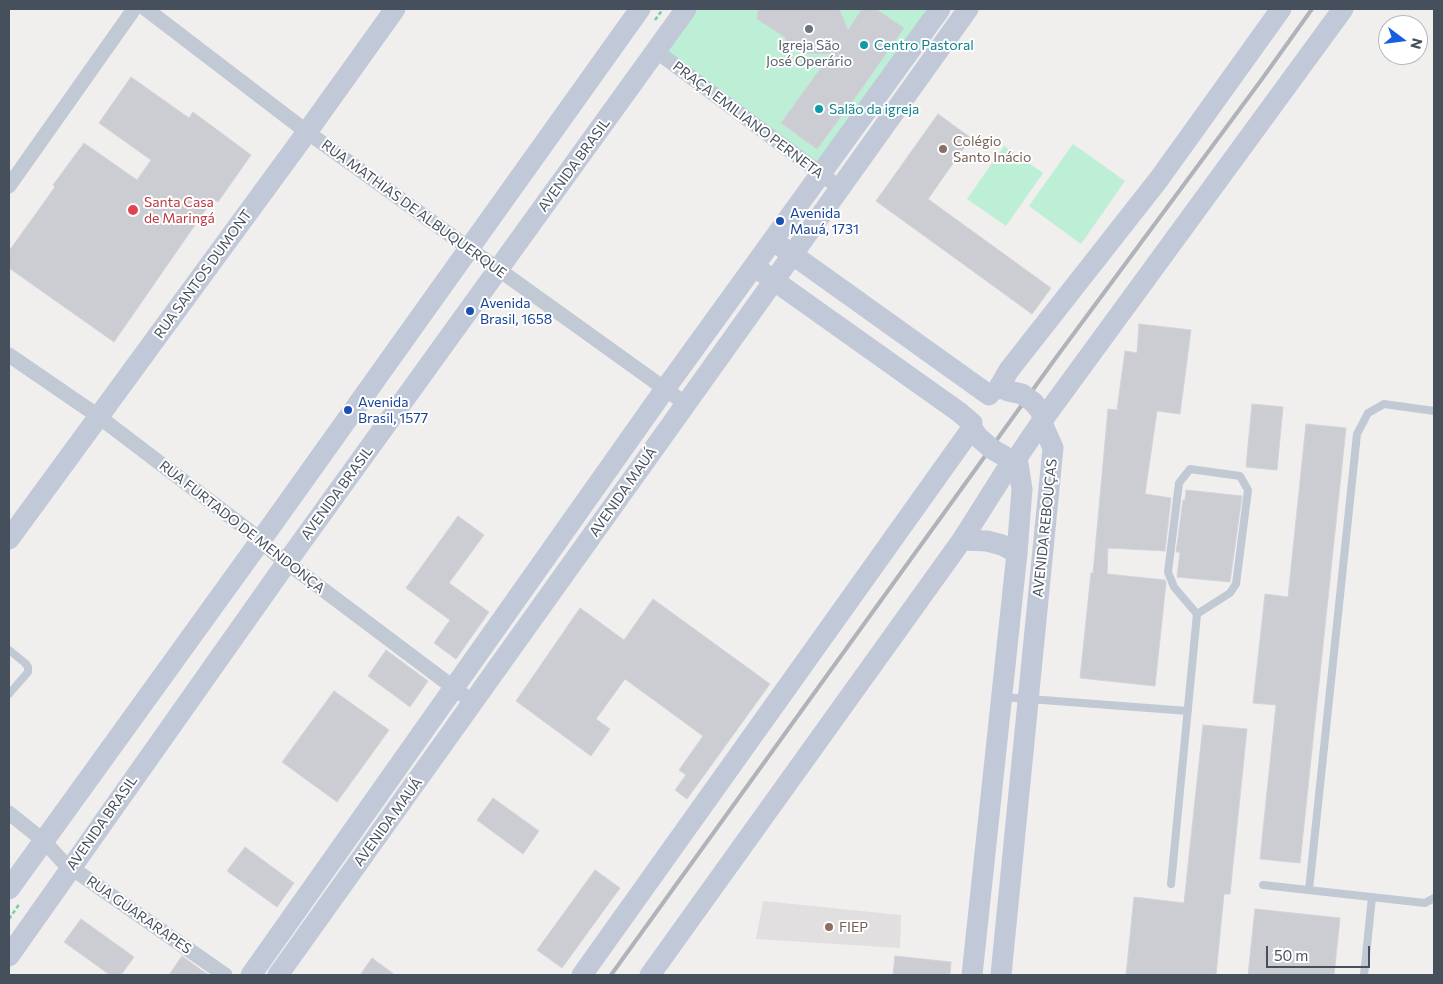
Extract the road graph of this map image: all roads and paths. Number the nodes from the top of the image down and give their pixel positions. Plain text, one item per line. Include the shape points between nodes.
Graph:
1 (134, 9) edge
2 (146, 9) edge
3 (395, 9) edge
4 (640, 9) edge
5 (686, 9) edge
6 (940, 9) edge
7 (968, 9) edge
8 (1281, 9) edge
9 (1343, 9) edge
10 (656, 51) junction
11 (308, 132) junction
12 (820, 174) junction
13 (9, 186) edge
14 (840, 188) junction
15 (772, 240) junction
16 (469, 248) junction
17 (792, 254) junction
18 (754, 266) junction
19 (499, 270) junction
20 (774, 280) junction
21 (891, 325) junction
22 (873, 350) junction
23 (9, 355) edge
24 (665, 389) junction
25 (998, 392) junction
26 (686, 404) junction
27 (1434, 411) edge
28 (98, 416) junction
29 (1042, 417) junction
30 (974, 430) junction
31 (1011, 459) junction
32 (9, 539) edge
33 (261, 540) junction
34 (962, 540) junction
35 (1017, 553) junction
36 (287, 562) junction
37 (1197, 614) junction
38 (9, 650) edge
39 (453, 688) junction
40 (9, 694) edge
41 (1002, 697) junction
42 (1028, 700) junction
43 (474, 703) junction
44 (1188, 711) junction
45 (9, 814) edge
46 (44, 841) junction
47 (71, 868) junction
48 (1170, 884) dead end
49 (1263, 885) dead end
50 (9, 889) edge
51 (980, 890) junction
52 (1309, 890) junction
53 (1009, 893) junction
54 (1372, 896) junction
55 (1434, 898) edge
56 (9, 956) edge
57 (225, 975) edge
58 (251, 975) edge
59 (278, 975) edge
60 (582, 975) edge
61 (650, 975) edge
62 (972, 975) edge
63 (1001, 975) edge
64 (1364, 975) edge

1 - 13 street
2 - 11 street, RUA MATHIAS DE ALBUQUERQUE
3 - 11 main road, RUA SANTOS DUMONT
4 - 16 main road
5 - 10 main road, AVENIDA BRASIL
6 - 12 main road, AVENIDA MAUÁ
7 - 14 main road, AVENIDA MAUÁ
8 - 25 main road via 1159,179 1009,370
9 - 29 main road
10 - 12 street, PRAÇA EMILIANO PERNETA
10 - 19 main road, AVENIDA BRASIL
11 - 16 street, RUA MATHIAS DE ALBUQUERQUE
11 - 28 main road, RUA SANTOS DUMONT
12 - 14 street, PRAÇA EMILIANO PERNETA
12 - 15 main road, AVENIDA MAUÁ
14 - 17 main road, AVENIDA MAUÁ
15 - 17 main road, AVENIDA REBOUÇAS
15 - 18 main road, AVENIDA MAUÁ
16 - 19 street, RUA MATHIAS DE ALBUQUERQUE
16 - 33 main road
17 - 20 main road, AVENIDA MAUÁ
17 - 21 main road, AVENIDA REBOUÇAS
18 - 20 main road
18 - 24 main road, AVENIDA MAUÁ
19 - 24 street, RUA MATHIAS DE ALBUQUERQUE
19 - 36 main road, AVENIDA BRASIL
20 - 22 main road
20 - 26 main road, AVENIDA MAUÁ
21 - 22 main road
21 - 25 main road, AVENIDA REBOUÇAS
22 - 30 main road via 959,412
23 - 28 street, RUA FURTADO DE MENDONÇA
24 - 26 street, RUA MATHIAS DE ALBUQUERQUE
24 - 39 main road, AVENIDA MAUÁ
25 - 29 main road, AVENIDA REBOUÇAS, bridge via 1022,394 1033,402
25 - 30 main road
26 - 43 main road, AVENIDA MAUÁ
27 - 52 lane via 1384,404 1368,413 1358,434
28 - 32 main road, RUA SANTOS DUMONT
28 - 33 street, RUA FURTADO DE MENDONÇA
29 - 31 main road
29 - 42 main road, AVENIDA REBOUÇAS via 1053,448
30 - 31 main road, bridge
30 - 60 main road
31 - 34 main road
31 - 35 main road, AVENIDA REBOUÇAS via 1022,489
33 - 36 street, RUA FURTADO DE MENDONÇA
33 - 46 main road
34 - 35 main road via 988,541
34 - 61 main road
35 - 41 main road, AVENIDA REBOUÇAS
36 - 39 street, RUA FURTADO DE MENDONÇA
36 - 47 main road, AVENIDA BRASIL
37 - 37 lane via 1174,587 1168,572 1180,483 1190,470 1240,476 1248,490 1236,584 1230,593
37 - 44 lane
38 - 40 lane via 28,666 28,672
39 - 43 street, RUA FURTADO DE MENDONÇA
39 - 58 main road, AVENIDA MAUÁ
41 - 42 lane
41 - 51 main road, AVENIDA REBOUÇAS
42 - 44 lane
42 - 53 main road, AVENIDA REBOUÇAS
43 - 59 main road, AVENIDA MAUÁ
44 - 48 lane
45 - 46 street, RUA GUARARAPES
46 - 47 street, RUA GUARARAPES
46 - 50 main road
47 - 56 main road, AVENIDA BRASIL
47 - 57 street, RUA GUARARAPES
49 - 52 lane
51 - 53 main road
51 - 62 main road, AVENIDA REBOUÇAS
52 - 54 lane
53 - 63 main road, AVENIDA REBOUÇAS
54 - 55 lane via 1426,903
54 - 64 lane

